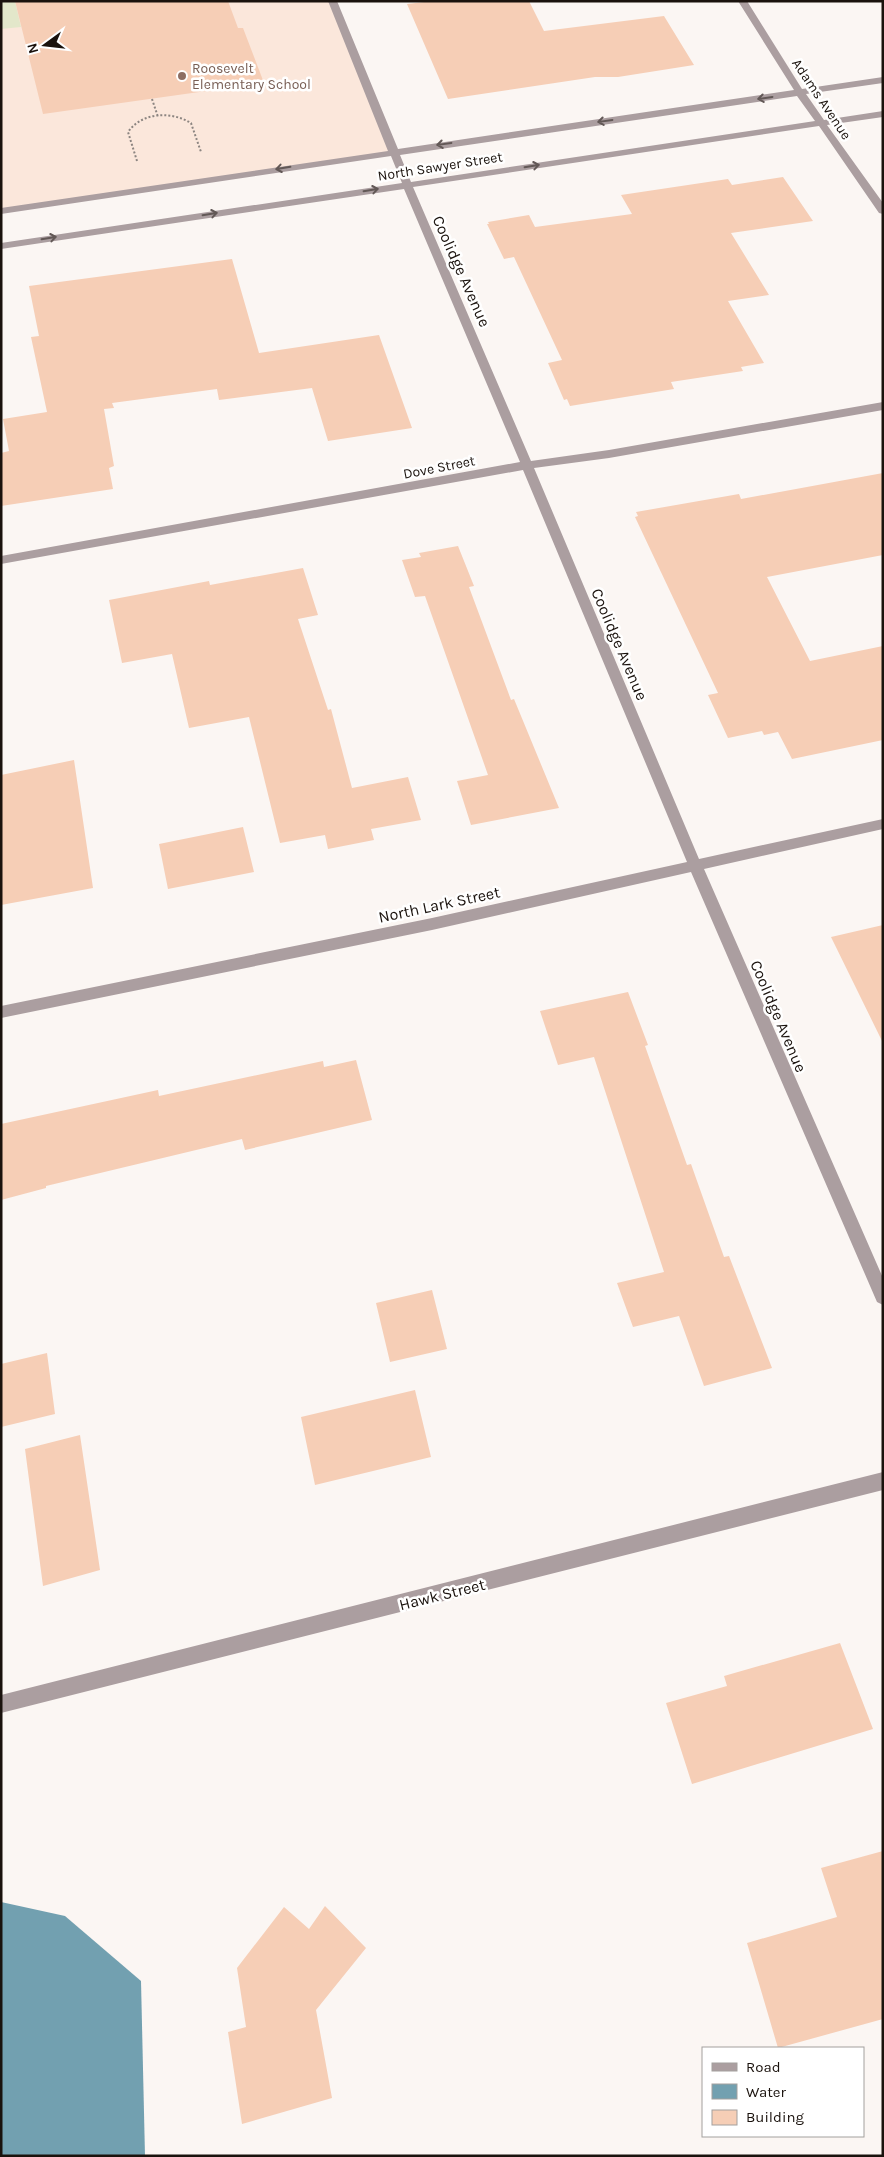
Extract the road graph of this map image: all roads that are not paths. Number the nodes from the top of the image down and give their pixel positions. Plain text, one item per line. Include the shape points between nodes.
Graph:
1 (332, 1) edge
2 (742, 1) edge
3 (883, 80) edge
4 (800, 93) junction
5 (883, 114) edge
6 (821, 123) junction
7 (394, 152) junction
8 (408, 185) junction
9 (1, 211) edge
10 (883, 211) edge
11 (1, 246) edge
12 (883, 406) edge
13 (527, 465) junction
14 (1, 560) edge
15 (883, 824) edge
16 (695, 864) junction
17 (1, 1012) edge
18 (883, 1297) edge
19 (883, 1481) edge
20 (1, 1704) edge

1 - 7 street, Coolidge Avenue
2 - 4 street, Adams Avenue
3 - 4 street, North Sawyer Street
4 - 6 street, Adams Avenue
4 -> 7 street, North Sawyer Street
5 - 6 street, North Sawyer Street
8 -> 6 street, North Sawyer Street
6 - 10 street, Adams Avenue
7 - 8 street, Coolidge Avenue
7 -> 9 street, North Sawyer Street
11 -> 8 street, North Sawyer Street
8 - 13 street, Coolidge Avenue
12 - 13 street, Dove Street via 609,454
13 - 14 street, Dove Street
13 - 16 street, Coolidge Avenue
15 - 16 street, North Lark Street
16 - 17 street, North Lark Street via 432,924
16 - 18 street, Coolidge Avenue
19 - 20 street, Hawk Street

